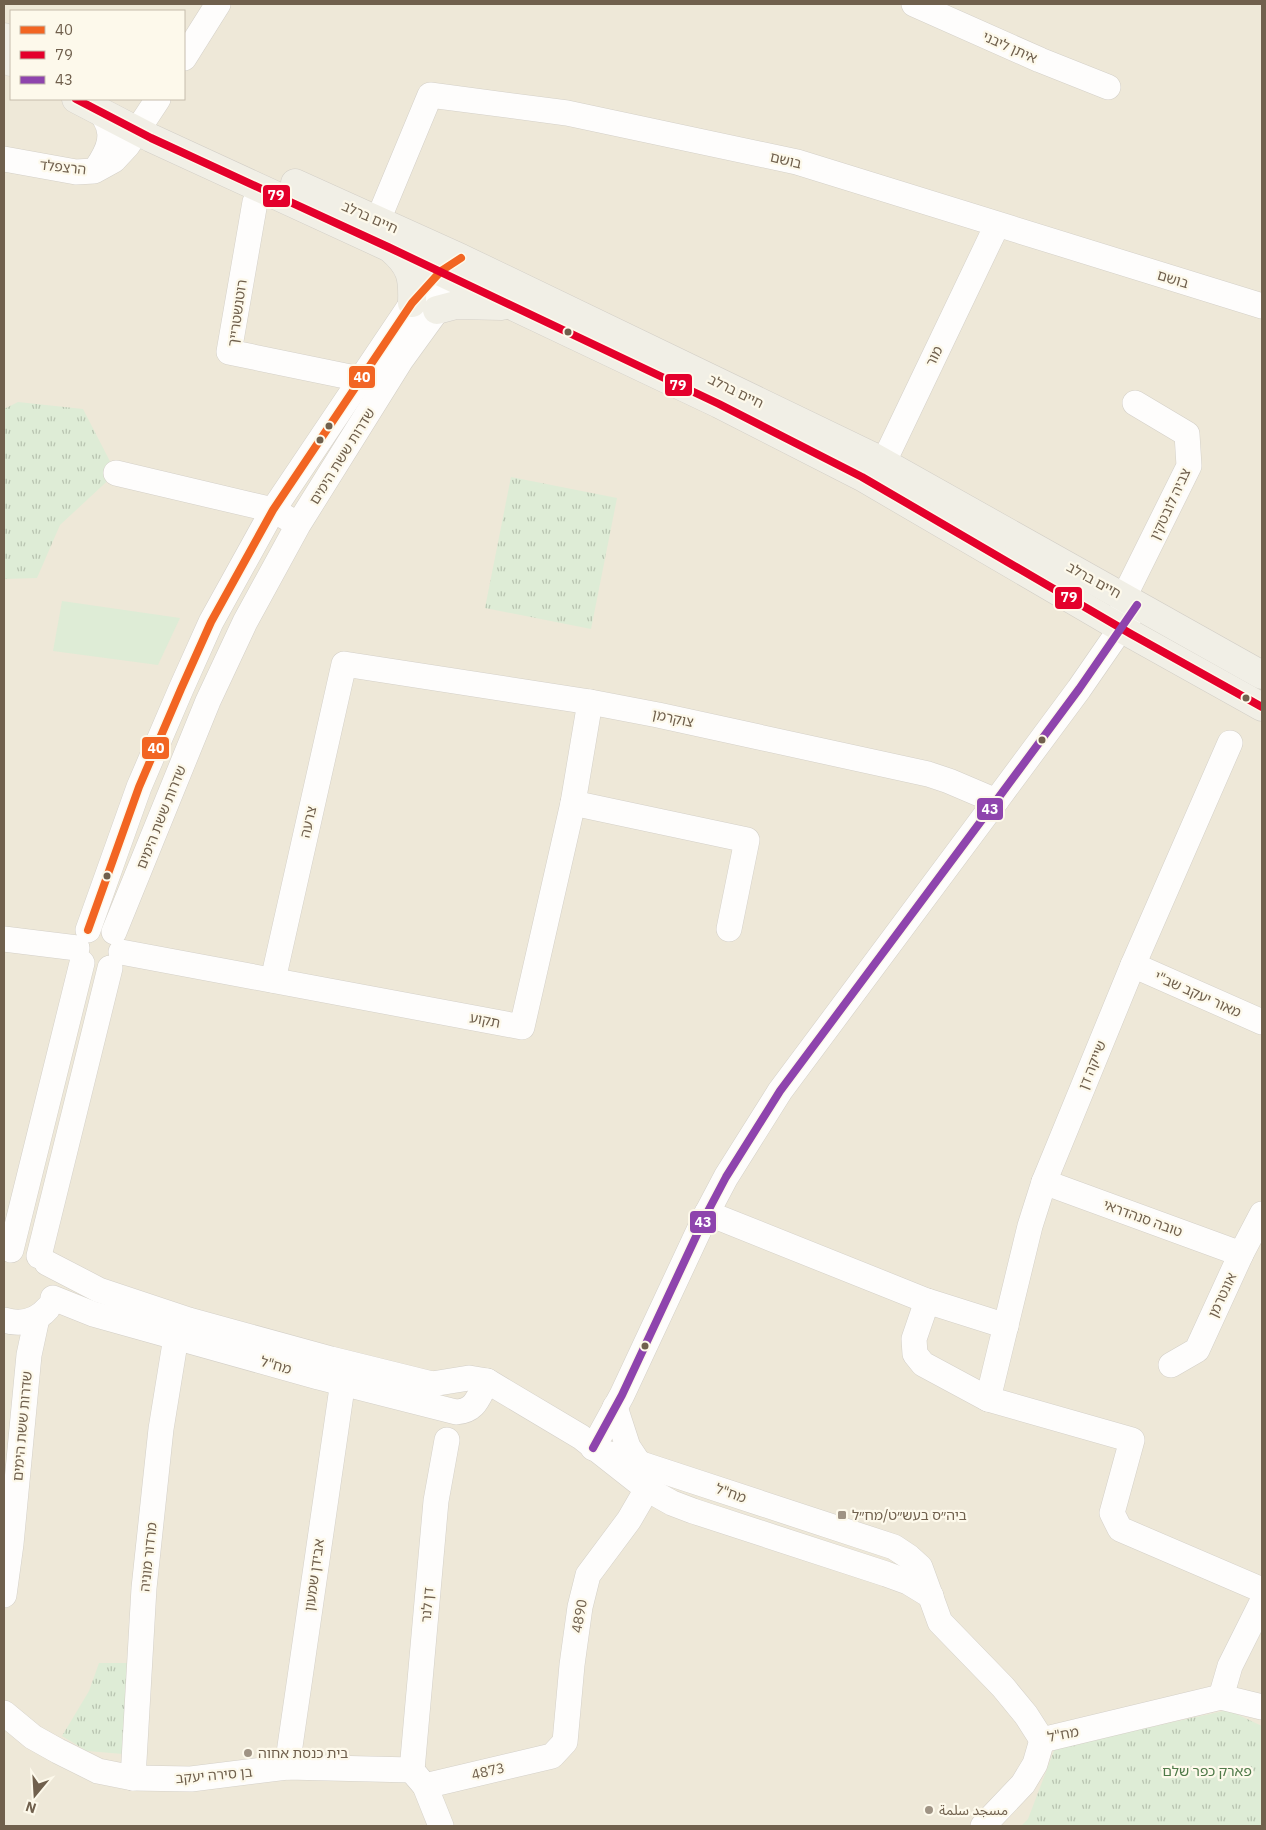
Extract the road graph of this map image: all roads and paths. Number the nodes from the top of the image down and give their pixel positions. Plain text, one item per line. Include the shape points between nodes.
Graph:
1 (218, 4) edge
2 (914, 4) edge
3 (185, 56) edge
4 (1108, 87) dead end
5 (80, 100) edge
6 (107, 106) edge
7 (147, 116) edge
8 (4, 159) edge
9 (94, 171) junction
10 (254, 202) dead end
11 (378, 220) junction
12 (997, 225) junction
13 (388, 247) junction
14 (454, 270) junction
15 (424, 306) junction
16 (1262, 306) edge
17 (515, 307) junction
18 (360, 379) junction
19 (1135, 403) dead end
20 (116, 473) dead end
21 (884, 476) junction
22 (273, 510) junction
23 (298, 525) junction
24 (1130, 601) junction
25 (1120, 628) junction
26 (344, 664) joint
27 (1262, 675) edge
28 (590, 702) junction
29 (1262, 707) edge
30 (1230, 743) dead end
31 (996, 801) junction
32 (573, 803) junction
33 (729, 930) dead end
34 (4, 939) edge
35 (82, 947) junction
36 (115, 951) junction
37 (1133, 965) junction
38 (273, 980) junction
39 (1262, 1022) edge
40 (1044, 1182) junction
41 (707, 1213) junction
42 (1262, 1214) edge
43 (1250, 1250) edge
44 (7, 1252) edge
45 (43, 1260) junction
46 (53, 1298) junction
47 (927, 1301) junction
48 (37, 1318) junction
49 (4, 1320) edge
50 (1006, 1326) junction
51 (176, 1337) junction
52 (1171, 1365) dead end
53 (344, 1372) junction
54 (988, 1399) junction
55 (615, 1407) junction
56 (447, 1440) dead end
57 (593, 1448) junction
58 (638, 1462) junction
59 (647, 1489) junction
60 (1262, 1590) edge
61 (4, 1595) edge
62 (931, 1596) junction
63 (1262, 1602) edge
64 (1220, 1697) junction
65 (1262, 1707) edge
66 (4, 1713) edge
67 (1042, 1740) junction
68 (552, 1756) joint
69 (287, 1767) junction
70 (133, 1778) junction
71 (419, 1778) junction
72 (441, 1826) edge
73 (983, 1826) edge

1 - 3 street
2 - 4 street, איתן ליבני
5 - 6 main road, חיים ברלב
6 - 7 main road, חיים ברלב
6 - 9 street via 110,135 104,157
7 - 9 street, הרצפלד via 114,160
7 - 11 main road, חיים ברלב
7 - 13 main road, חיים ברלב
8 - 9 street, הרצפלד via 76,172
10 - 18 street, רוטנשטרייך via 229,352
11 - 12 street, בושם via 430,95 567,113 796,162
11 - 14 main road, חיים ברלב
12 - 16 street, בושם
12 - 21 street, מור
13 - 14 main road, חיים ברלב
13 - 15 main road via 410,271 413,290
14 - 15 street, שדרות ששת הימים
14 - 17 main road, חיים ברלב
14 - 21 main road, חיים ברלב
15 - 17 main road
15 - 18 street, שדרות ששת הימים
15 - 23 street, שדרות ששת הימים via 402,360
17 - 21 main road, חיים ברלב via 719,404
18 - 22 street, שדרות ששת הימים
19 - 24 street, צביה לובטקין via 1187,434 1189,466
20 - 22 street
21 - 24 main road, חיים ברלב
21 - 25 main road, חיים ברלב
22 - 23 street
22 - 35 street, שדרות ששת הימים via 211,622 181,689 139,787
23 - 36 street, שדרות ששת הימים via 245,622 208,701
24 - 25 street, צביה לובטקין
24 - 27 main road, חיים ברלב
25 - 29 main road, חיים ברלב
25 - 31 street, צביה לובטקין
26 - 28 street, צוקרמן
26 - 38 street, צרעה
28 - 31 street, צוקרמן via 928,774
28 - 32 street, תקוע
30 - 37 street, שייקה דן
31 - 41 street, צביה לובטקין via 780,1091
32 - 33 street via 747,840
32 - 38 street, תקוע via 522,1027
34 - 35 street
35 - 36 street via 102,927
35 - 36 street via 88,968 95,971 103,971
35 - 44 street, שדרות ששת הימים
36 - 38 street, תקוע
36 - 45 street, שדרות ששת הימים
37 - 39 street, מאור יעקב שב"י
37 - 40 street, שייקה דן
40 - 43 street, טובה סנהדראי
40 - 50 street, שייקה דן
41 - 47 street
41 - 55 street, צביה לובטקין
42 - 43 street, אונטרמן
43 - 52 street, אונטרמן via 1197,1350
44 - 45 street, מח"ל via 30,1252
45 - 46 street via 53,1274
45 - 53 street, מח"ל via 98,1290 189,1320 331,1359
46 - 48 street
46 - 51 street, מח"ל via 93,1314
47 - 50 street
47 - 54 street via 914,1339 914,1354 923,1364
48 - 49 street via 20,1322
48 - 61 street, שדרות ששת הימים via 29,1355
50 - 54 street, שייקה דן
51 - 53 street, מח"ל
51 - 70 street, מרדור מוניה via 161,1429 144,1588
53 - 57 street, מח"ל via 432,1384 470,1378 487,1381 581,1437
53 - 69 street, אבידן שמעון
54 - 60 street via 1132,1440 1112,1513 1120,1529
55 - 57 street, צביה לובטקין
55 - 58 street via 628,1447
56 - 71 street, דן לנר via 436,1501
57 - 58 street, מח"ל
57 - 59 street, מח"ל
58 - 62 street, מח"ל via 894,1547 920,1567
59 - 62 street, מח"ל via 693,1511 908,1582
59 - 68 street, 4890 via 629,1520 588,1575 580,1607 565,1742
62 - 67 street, מח"ל via 940,1622 1003,1687
63 - 64 street via 1230,1666
64 - 65 street, מח"ל
64 - 67 street, מח"ל
66 - 70 street, בן סירה יעקב via 33,1738 58,1751 98,1771
67 - 73 street via 1035,1764 1022,1784
68 - 71 street, 4873
69 - 70 street, בן סירה יעקב via 191,1779
69 - 71 street, בן סירה יעקב
71 - 72 street

